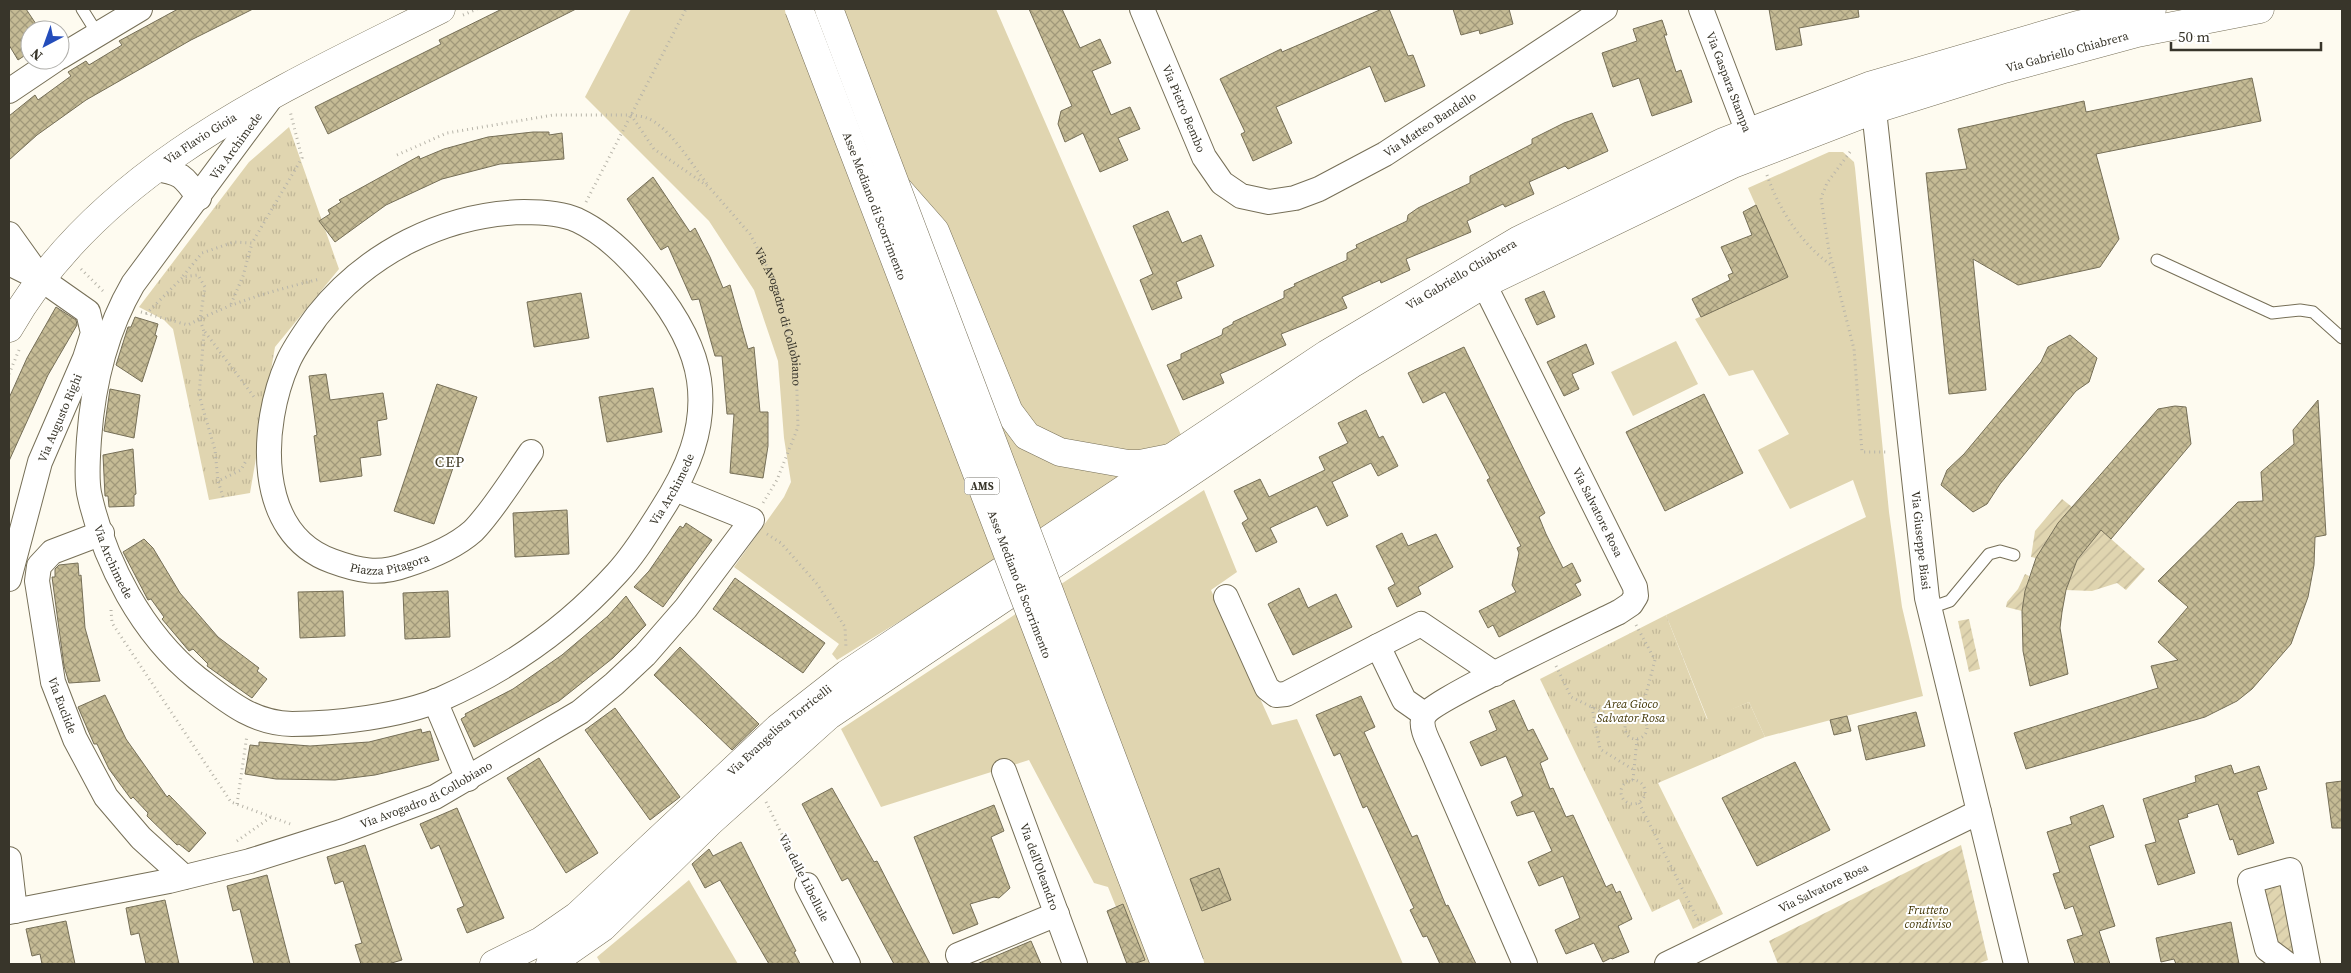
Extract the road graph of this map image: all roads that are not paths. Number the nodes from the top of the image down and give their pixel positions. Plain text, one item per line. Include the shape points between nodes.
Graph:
1 (82, 9) edge
2 (140, 9) edge
3 (441, 9) edge
4 (799, 9) edge
5 (829, 9) edge
6 (1142, 9) edge
7 (1605, 9) edge
8 (1701, 9) edge
9 (2152, 9) edge
10 (2260, 9) edge
11 (97, 33) junction
12 (70, 51) edge
13 (37, 70) edge
14 (11, 84) edge
15 (1873, 97) junction
16 (281, 100) junction
17 (1756, 152) junction
18 (155, 169) junction
19 (895, 186) junction
20 (1241, 196) joint
21 (199, 198) junction
22 (577, 220) joint
23 (9, 234) edge
24 (2158, 260) dead end
25 (9, 262) edge
26 (41, 279) junction
27 (1484, 284) junction
28 (9, 328) edge
29 (2342, 338) edge
30 (531, 452) dead end
31 (1175, 456) junction
32 (675, 489) junction
33 (1088, 527) junction
34 (102, 533) junction
35 (2014, 555) dead end
36 (9, 579) edge
37 (1226, 596) dead end
38 (1930, 608) junction
39 (1378, 646) junction
40 (1495, 674) junction
41 (435, 701) junction
42 (1424, 714) junction
43 (1004, 771) dead end
44 (468, 779) junction
45 (1979, 812) junction
46 (9, 859) edge
47 (184, 877) junction
48 (806, 885) road end
49 (12, 911) edge
50 (1057, 914) junction
51 (958, 955) dead end
52 (494, 964) edge
53 (550, 964) edge
54 (848, 964) edge
55 (1075, 964) edge
56 (1164, 964) edge
57 (1190, 964) edge
58 (1525, 964) edge
59 (1667, 964) edge
60 (2016, 964) edge
61 (2287, 964) edge
62 (2308, 964) edge

1 - 11 lane
2 - 11 street
3 - 16 main road, Via Flavio Gioia
4 - 56 main road, Asse Mediano di Scorrimento / AMS, bridge
5 - 19 main road, Asse Mediano di Scorrimento / AMS, bridge
6 - 20 street, Via Pietro Bembo via 1204,157 1222,183
7 - 20 street, Via Matteo Bandello via 1385,154 1319,189 1296,198 1269,202
8 - 17 street, Via Gaspara Stampa
9 - 15 main road, Via Gabriello Chiabrera via 2078,25
10 - 15 main road, Via Gabriello Chiabrera via 2137,33 2004,69
11 - 12 street
13 - 14 street
15 - 17 main road, Via Gabriello Chiabrera
15 - 38 street, Via Giuseppe Biasi
16 - 18 main road, Via Flavio Gioia
16 - 21 street, Via Archimede
17 - 27 main road, Via Gabriello Chiabrera
17 - 31 main road, Via Gabriello Chiabrera via 1519,240 1327,354
18 - 21 street via 183,175
18 - 26 main road, Via Flavio Gioia via 94,219
19 - 31 main road, bridge via 935,231 1009,412 1027,436 1060,452 1128,464
19 - 57 main road, Asse Mediano di Scorrimento / AMS, bridge
21 - 34 street, Via Archimede via 133,284 104,349 90,421 87,460 88,491
22 - 30 street, Piazza Pitagora via 532,212 502,213 442,227 391,250 342,289 315,320 288,362 276,398 270,455 276,504 290,531 321,557 370,573 390,571 430,557 472,532
22 - 32 street, Via Archimede via 619,248 641,272 676,320 692,352 699,375 702,409 690,462
23 - 26 street
24 - 29 lane via 2272,313 2313,312
25 - 26 street
26 - 28 main road, Via Flavio Gioia
26 - 36 street, Via Augusto Righi via 88,312 93,333 40,462
27 - 33 main road, Via Gabriello Chiabrera
27 - 40 street, Via Salvatore Rosa via 1636,596 1619,612
31 - 33 main road, Via Gabriello Chiabrera
32 - 41 street, Via Archimede via 619,571 594,596 545,639 490,675
32 - 44 street, Via Avogadro di Collobiano via 750,522 686,608 645,655 614,684 580,712
33 - 52 main road, Via Evangelista Torricelli via 847,674 778,728 577,916 540,941
33 - 53 main road, Via Evangelista Torricelli via 828,716 711,821 603,927
34 - 41 street, Via Archimede via 112,565 134,606 160,642 189,671 250,716 279,724 316,724 381,714
34 - 47 street, Via Euclide via 52,552 39,566 37,581 53,682 75,739 106,797 141,838
35 - 38 lane via 2000,551 1989,554 1950,602
37 - 39 street via 1268,688 1276,695 1286,694
38 - 45 street, Via Giuseppe Biasi
39 - 40 street via 1421,624
39 - 42 street via 1404,700
40 - 42 street, Via Salvatore Rosa
41 - 44 street
42 - 58 street via 1433,752
43 - 50 street, Via dell'Oleandro
44 - 47 street, Via Avogadro di Collobiano via 435,796 327,837
45 - 59 street, Via Salvatore Rosa
45 - 60 street, Via Giuseppe Biasi
46 - 49 street
47 - 49 street, Via Avogadro di Collobiano
48 - 54 street, Via delle Libellule
50 - 51 street
50 - 55 street, Via dell'Oleandro
61 - 62 street via 2267,949 2250,881 2290,870

